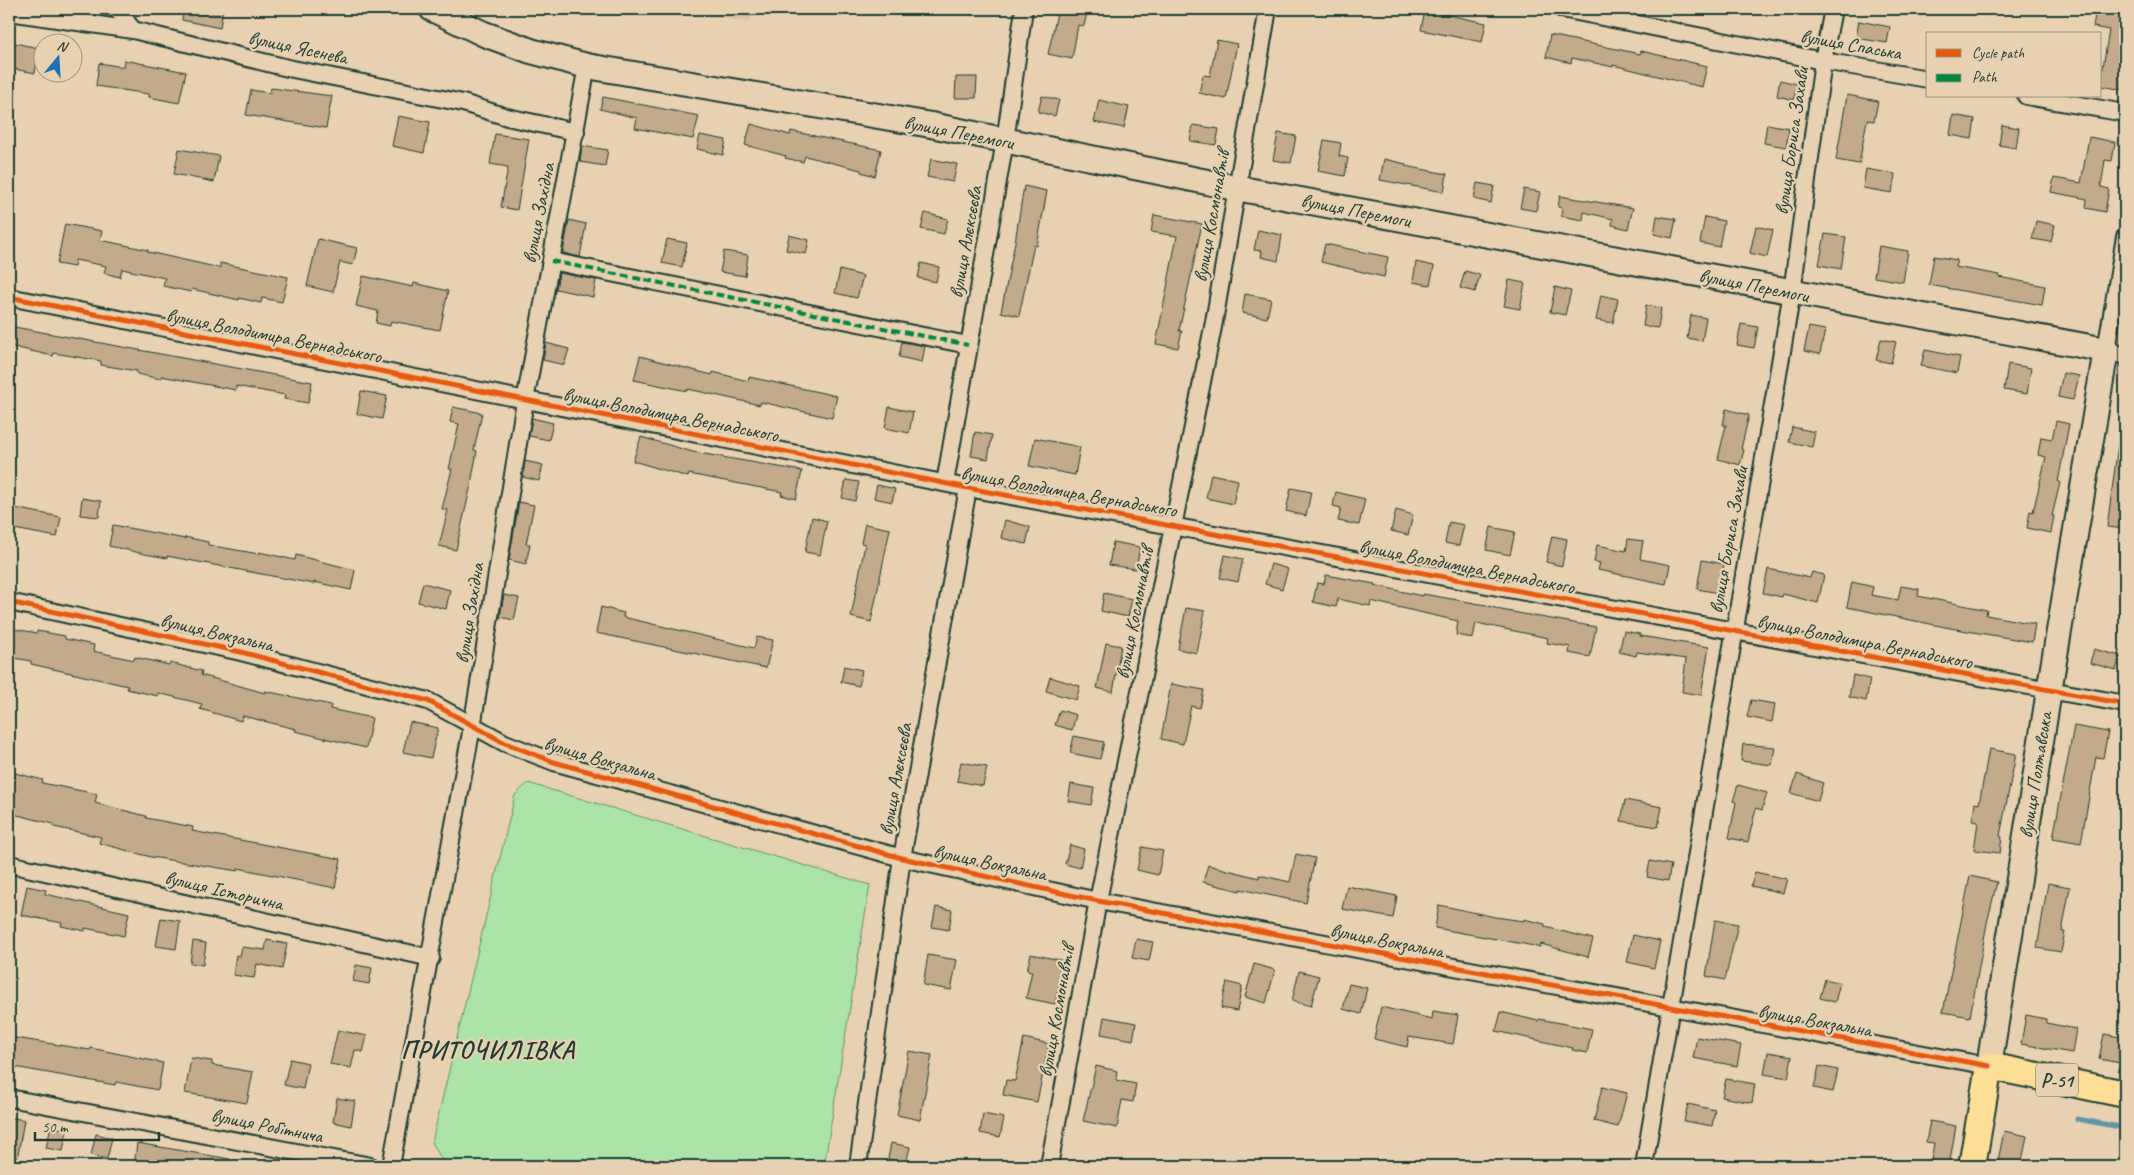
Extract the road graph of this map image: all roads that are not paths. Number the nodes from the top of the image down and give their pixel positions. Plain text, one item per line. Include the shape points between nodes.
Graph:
1 (117, 9) edge
2 (432, 9) edge
3 (1024, 9) edge
4 (1268, 9) edge
5 (1562, 9) edge
6 (1833, 9) edge
7 (9, 12) edge
8 (133, 30) junction
9 (1823, 61) junction
10 (587, 66) junction
11 (1926, 79) edge
12 (2038, 98) edge
13 (2125, 113) edge
14 (576, 132) junction
15 (1004, 141) junction
16 (1236, 188) junction
17 (2125, 237) edge
18 (550, 260) junction
19 (1792, 292) junction
20 (9, 297) edge
21 (968, 345) junction
22 (2116, 353) edge
23 (525, 401) junction
24 (945, 483) junction
25 (968, 488) junction
26 (1173, 525) junction
27 (9, 602) edge
28 (1734, 631) junction
29 (2049, 691) junction
30 (2125, 704) edge
31 (472, 727) junction
32 (902, 858) junction
33 (9, 864) edge
34 (1098, 901) junction
35 (431, 958) junction
36 (1670, 1009) junction
37 (1989, 1066) junction
38 (2125, 1094) edge
39 (9, 1098) edge
40 (371, 1166) edge
41 (391, 1166) edge
42 (858, 1166) edge
43 (1049, 1166) edge
44 (1644, 1166) edge
45 (1972, 1166) edge

1 - 8 street
2 - 10 main road, вулиця Перемоги via 521,48
3 - 15 street, вулиця Алєксєєва
4 - 16 street, вулиця Космонавтів
5 - 9 street, вулиця Спаська
6 - 9 street, вулиця Бориса Захави
7 - 8 street, вулиця Ясенева
8 - 14 street, вулиця Ясенева via 288,68 463,103 507,117
9 - 11 street, вулиця Спаська
9 - 19 street, вулиця Бориса Захави
10 - 14 street, вулиця Західна
10 - 15 main road, вулиця Перемоги via 931,125
12 - 13 street
14 - 18 street, вулиця Західна
15 - 16 main road, вулиця Перемоги
15 - 21 street, вулиця Алєксєєва
16 - 19 main road, вулиця Перемоги
16 - 26 street, вулиця Космонавтів via 1214,322
17 - 22 street, вулиця Полтавська
18 - 21 street
18 - 23 street, вулиця Західна
19 - 22 main road, вулиця Перемоги
19 - 28 street, вулиця Бориса Захави
20 - 23 street, вулиця Володимира Вернадського
21 - 24 street, вулиця Алєксєєва
22 - 29 main road, вулиця Полтавська
23 - 24 street, вулиця Володимира Вернадського
23 - 31 street, вулиця Західна
24 - 25 street, вулиця Володимира Вернадського
25 - 26 street, вулиця Володимира Вернадського
25 - 32 street, вулиця Алєксєєва
26 - 28 street, вулиця Володимира Вернадського
26 - 34 street, вулиця Космонавтів
27 - 31 street, вулиця Вокзальна via 241,652 428,701
28 - 29 street, вулиця Володимира Вернадського
28 - 36 street, вулиця Бориса Захави
29 - 30 street, вулиця Володимира Вернадського
29 - 37 main road, вулиця Полтавська
31 - 32 street, вулиця Вокзальна via 554,762
31 - 35 street, вулиця Західна
32 - 34 street, вулиця Вокзальна
32 - 42 street, вулиця Алєксєєва
33 - 35 street, вулиця Історична
34 - 36 street, вулиця Вокзальна
34 - 43 street, вулиця Космонавтів
35 - 41 street, вулиця Західна
36 - 37 street, вулиця Вокзальна
36 - 44 street, вулиця Бориса Захави
37 - 38 main road, вулиця Вокзальна / Р-51
37 - 45 main road, вулиця Полтавська
39 - 40 street, вулиця Робітнича

